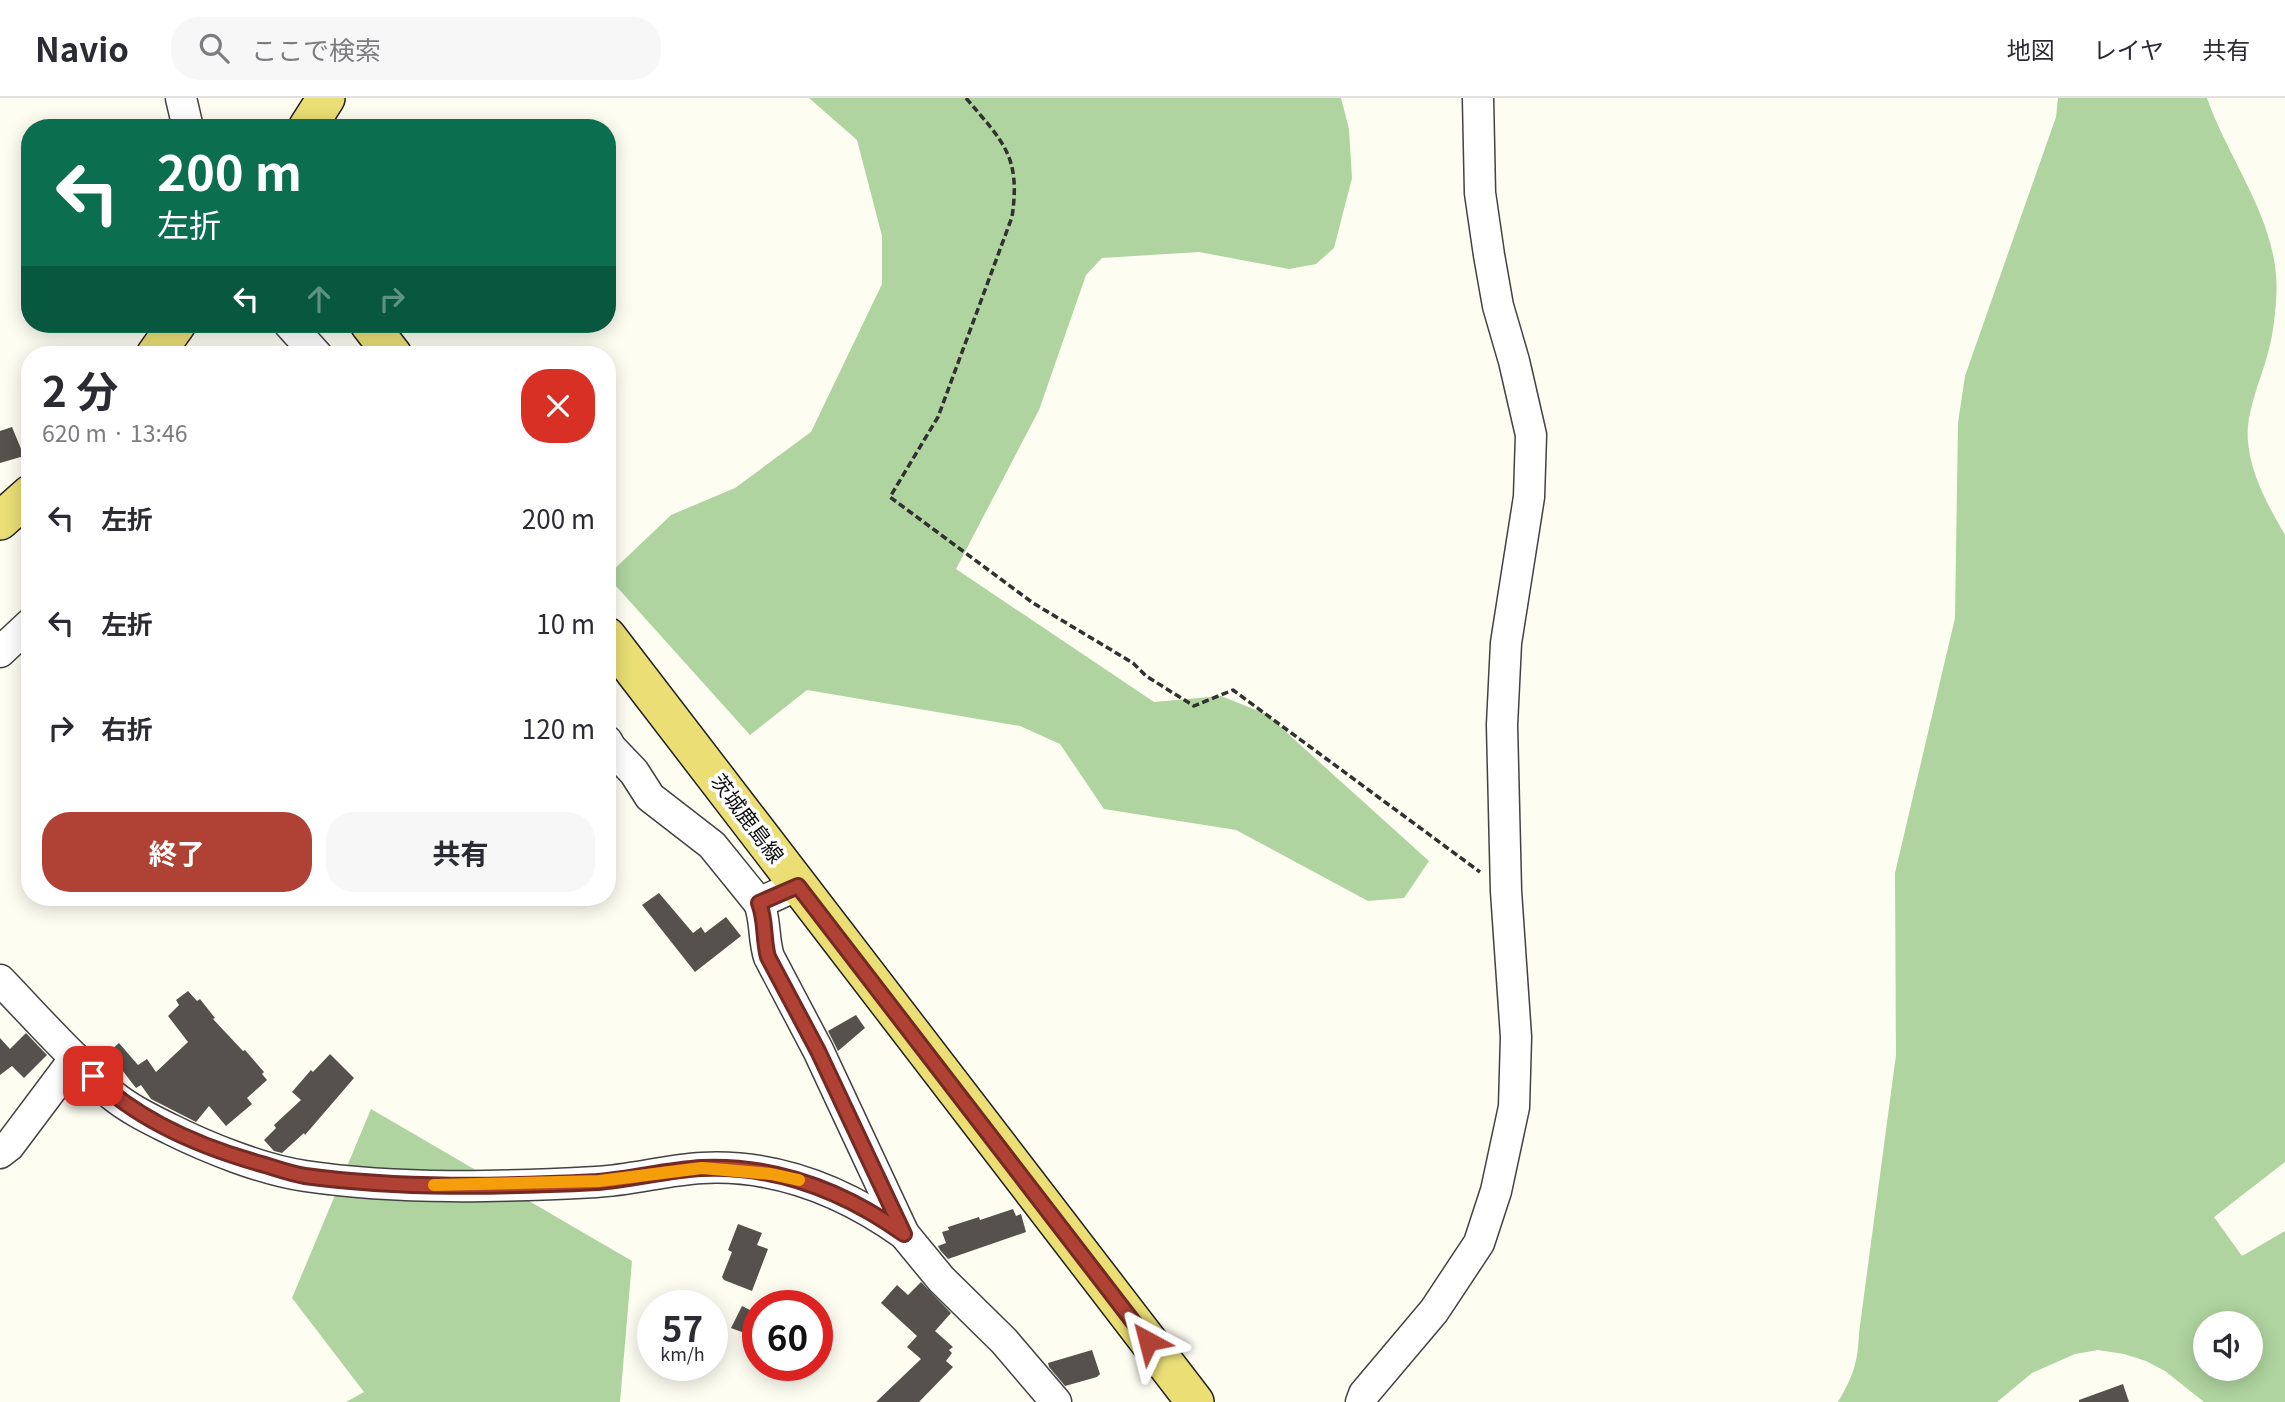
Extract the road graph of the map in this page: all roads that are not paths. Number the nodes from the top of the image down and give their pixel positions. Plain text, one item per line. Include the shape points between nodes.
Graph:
1 (181, 98) edge
2 (326, 98) edge
3 (1478, 98) edge
4 (186, 119) edge
5 (313, 119) edge
6 (297, 333) edge
7 (309, 346) edge
8 (21, 503) edge
9 (0, 521) edge
10 (21, 632) edge
11 (616, 648) edge
12 (0, 652) edge
13 (616, 753) edge
14 (798, 886) junction
15 (759, 903) junction
16 (0, 980) edge
17 (75, 1058) junction
18 (0, 1153) edge
19 (904, 1234) junction
20 (1056, 1402) edge
21 (1195, 1402) edge
22 (1361, 1402) edge

1 - 4 street
2 - 5 main road
3 - 22 street via 1480,192 1489,255 1531,435 1529,497 1506,643 1502,725 1515,1096 1496,1191 1479,1243 1434,1311
6 - 7 street
8 - 9 main road
10 - 12 street
11 - 14 main road, 茨城鹿島線
13 - 15 street via 650,797 712,845
14 - 15 street
14 - 21 main road, 茨城鹿島線
15 - 19 street via 768,957
16 - 17 street
17 - 18 street
17 - 19 street via 110,1094 143,1116 199,1144 303,1176 475,1186 599,1181 702,1168 737,1170 809,1182 879,1215
19 - 20 street

